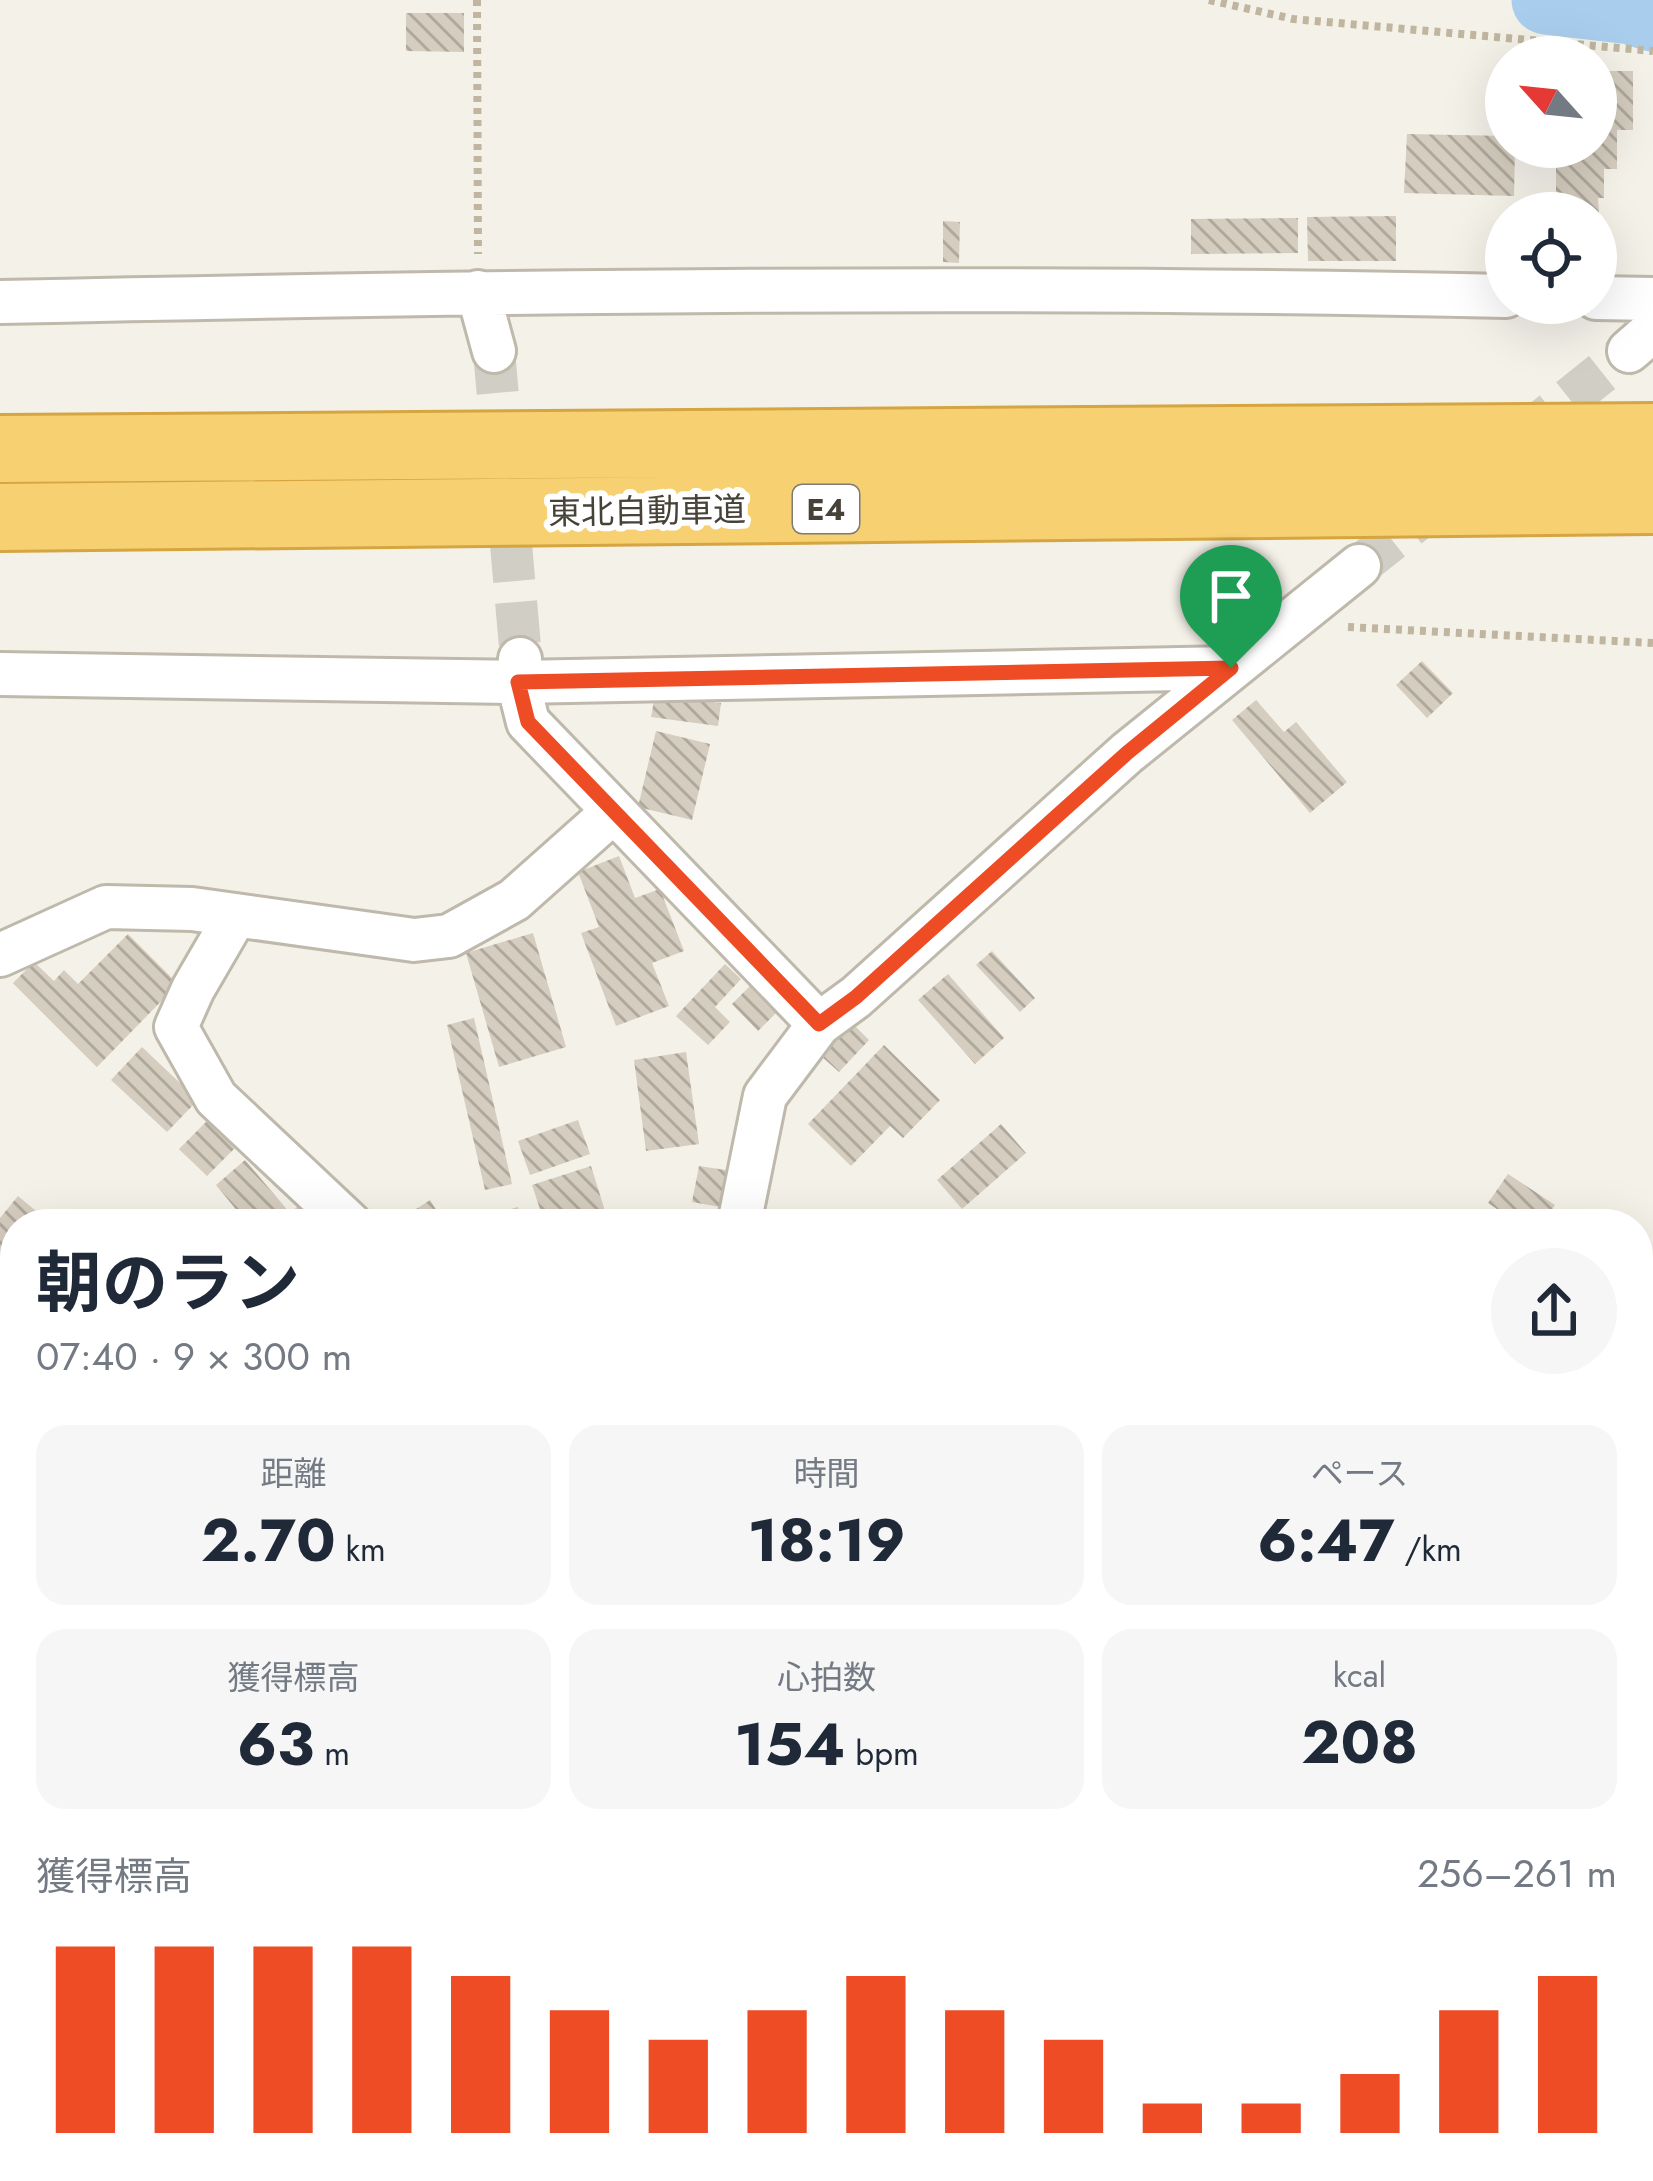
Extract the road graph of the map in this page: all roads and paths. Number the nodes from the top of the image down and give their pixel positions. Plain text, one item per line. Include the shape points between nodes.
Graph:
1 (477, 0) edge
2 (1209, 0) edge
3 (1653, 51) edge
4 (478, 292) junction
5 (1485, 295) edge
6 (1617, 298) edge
7 (1653, 299) edge
8 (0, 302) edge
9 (494, 351) tunnel mouth
10 (1653, 437) edge
11 (0, 449) edge
12 (1653, 500) edge
13 (0, 517) edge
14 (1359, 566) tunnel mouth
15 (1287, 624) junction
16 (1653, 643) edge
17 (1231, 668) junction
18 (519, 670) junction
19 (0, 674) edge
20 (613, 812) junction
21 (236, 915) junction
22 (0, 955) edge
23 (819, 1024) junction
24 (334, 1209) edge
25 (742, 1209) edge

1 - 4 path
2 - 3 path via 1293,19
4 - 5 street
4 - 8 street
4 - 9 street
6 - 7 street
10 - 11 highway, 東北自動車道 / E4
12 - 13 highway, 東北自動車道 / E4
14 - 15 street
15 - 16 path
15 - 17 street
17 - 18 street
17 - 23 street
18 - 19 street
18 - 20 street via 528,722
20 - 21 street via 514,900 449,936 414,940
20 - 23 street
21 - 22 street via 106,907
21 - 24 street via 176,1027 216,1098
23 - 25 street via 766,1096

